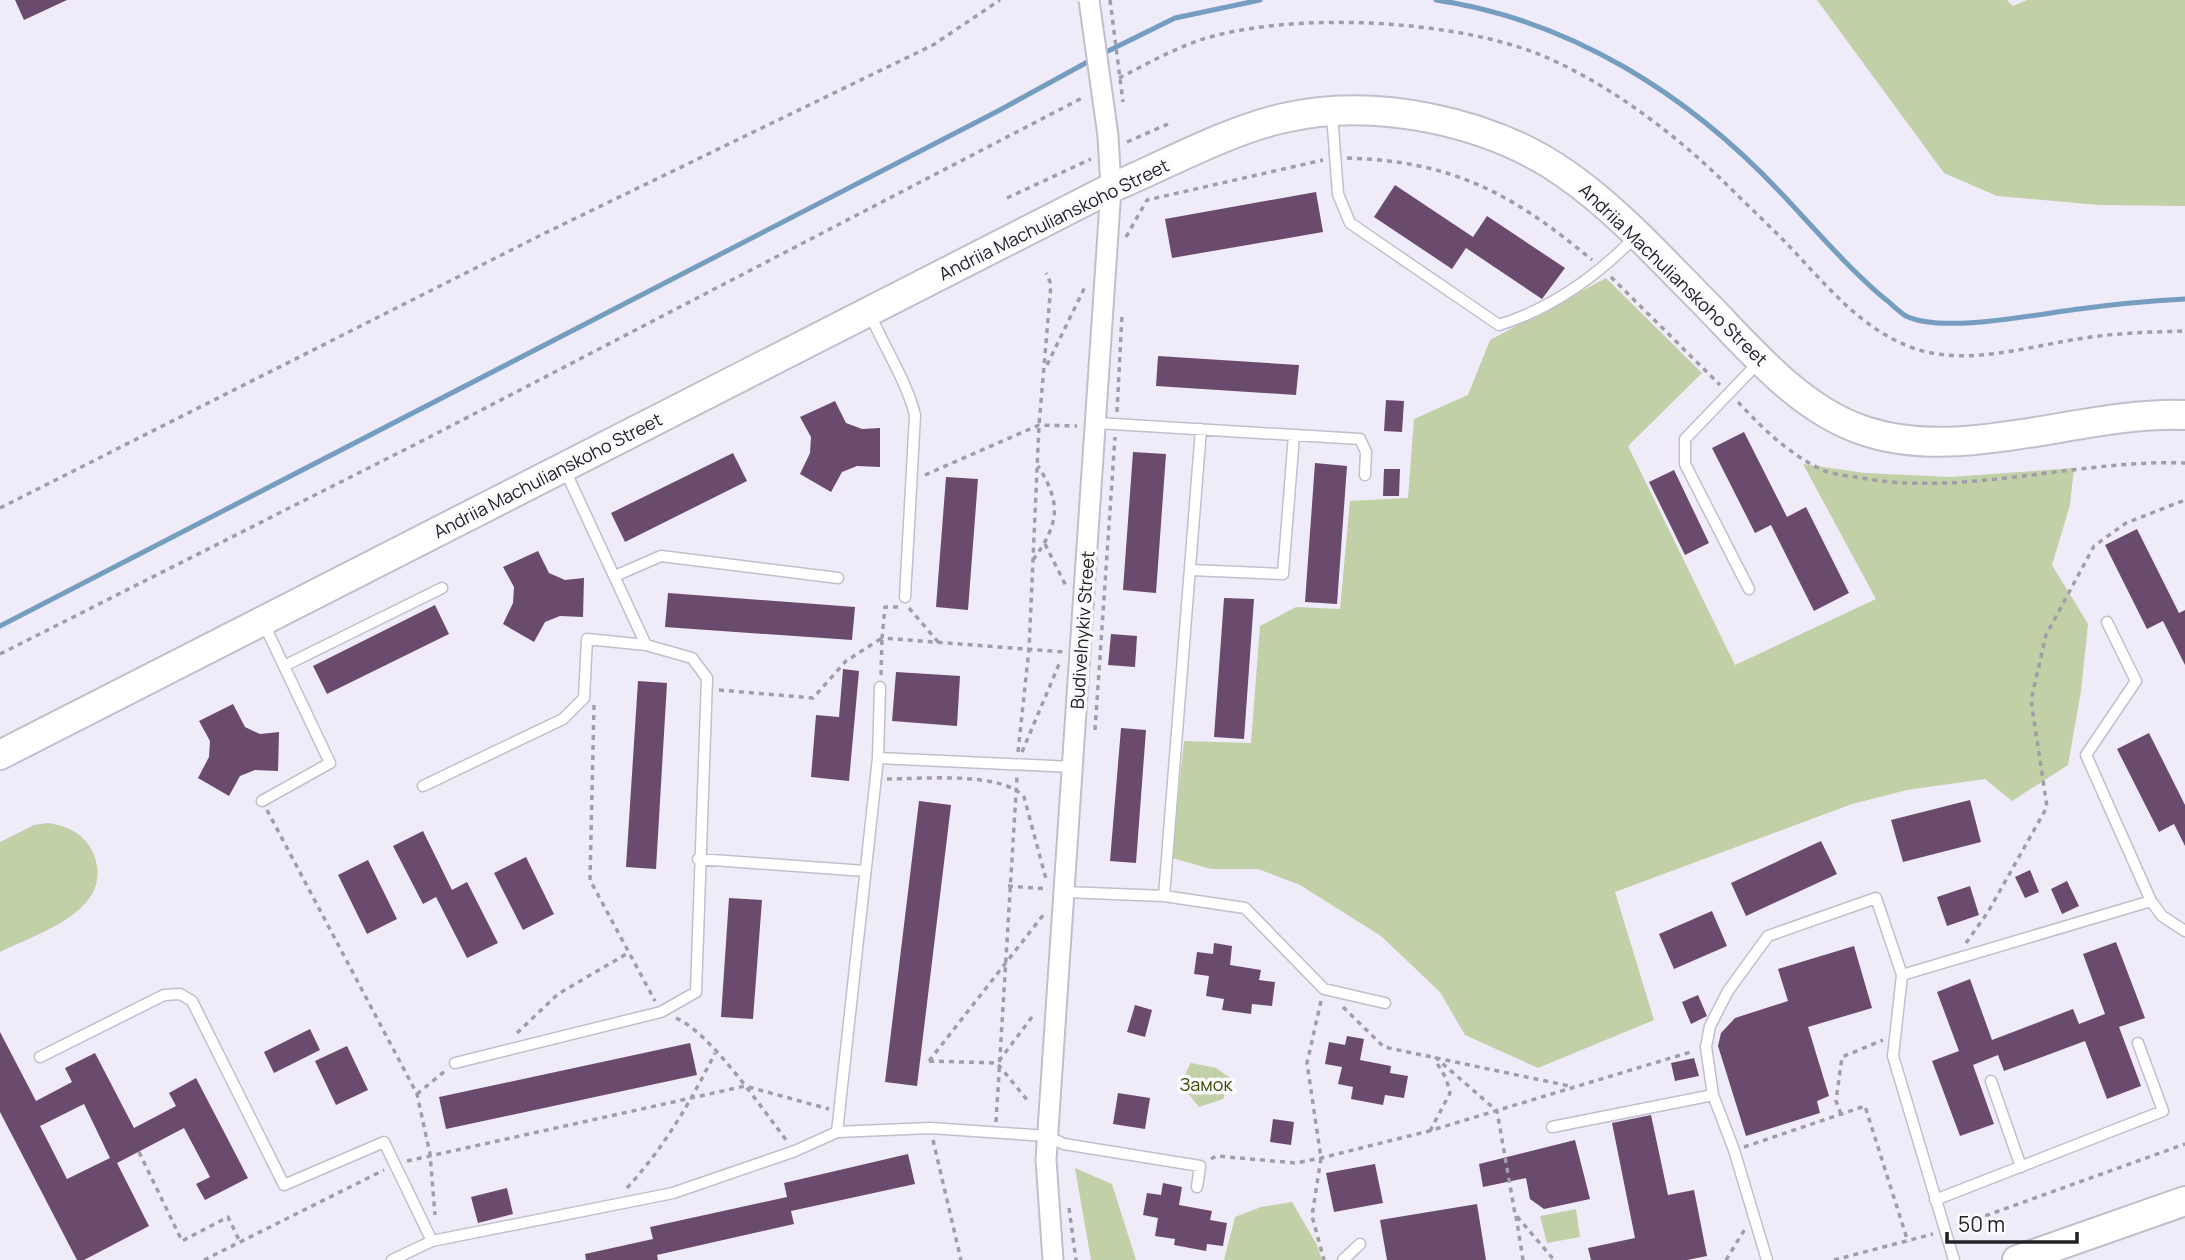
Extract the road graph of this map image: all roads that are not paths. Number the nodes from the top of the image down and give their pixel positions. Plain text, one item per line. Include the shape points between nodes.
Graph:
1 (1089, 0) edge
2 (1332, 113) junction
3 (1111, 188) junction
4 (1636, 236) junction
5 (869, 311) junction
6 (1761, 359) junction
7 (2185, 415) edge
8 (1097, 424) junction
9 (1201, 429) junction
10 (1294, 435) junction
11 (563, 468) junction
12 (1365, 475) dead end
13 (1191, 570) junction
14 (615, 576) junction
15 (838, 578) dead end
16 (442, 588) dead end
17 (1749, 589) dead end
18 (905, 597) dead end
19 (262, 621) junction
20 (2108, 622) dead end
21 (646, 645) junction
22 (284, 666) junction
23 (880, 687) road end
24 (0, 755) edge
25 (878, 758) junction
26 (1073, 767) junction
27 (423, 786) dead end
28 (262, 801) road end
29 (698, 859) junction
30 (865, 871) junction
31 (1065, 892) junction
32 (1164, 896) junction
33 (2151, 901) junction
34 (2185, 931) edge
35 (1902, 975) junction
36 (1385, 1003) dead end
37 (2138, 1043) dead end
38 (40, 1058) dead end
39 (455, 1063) road end
40 (1991, 1081) dead end
41 (1713, 1095) junction
42 (1552, 1127) dead end
43 (837, 1132) junction
44 (1047, 1136) junction
45 (2021, 1167) junction
46 (1198, 1187) dead end
47 (1935, 1200) junction
48 (2185, 1201) edge
49 (432, 1241) junction
50 (1360, 1244) dead end
51 (392, 1260) edge
52 (1053, 1260) edge
53 (1343, 1260) edge
54 (1767, 1260) edge
55 (1954, 1260) edge
56 (2017, 1260) edge

1 - 3 street, Budivelnykiv Street, bridge via 1115,140
2 - 3 street, Andriia Machulianskoho Street via 1283,118 1246,130
2 - 4 street, Andriia Machulianskoho Street via 1410,116 1516,147 1566,174
2 - 4 lane via 1338,194 1350,223 1499,325 1544,307 1603,270
3 - 5 street, Andriia Machulianskoho Street
3 - 8 street, Budivelnykiv Street
4 - 6 street, Andriia Machulianskoho Street
5 - 11 street, Andriia Machulianskoho Street
5 - 18 lane via 911,397 915,415
6 - 7 street, Andriia Machulianskoho Street via 1827,414 1864,431 1896,438 1973,439 2138,416
6 - 17 lane via 1685,439 1683,452
8 - 9 lane
8 - 26 street, Budivelnykiv Street
9 - 10 lane
9 - 13 lane
10 - 12 lane via 1360,439 1366,452
10 - 13 lane via 1283,574
11 - 14 lane
11 - 19 street, Andriia Machulianskoho Street
13 - 32 lane
14 - 15 lane via 661,556
14 - 21 lane
16 - 22 lane
19 - 22 lane
19 - 24 street, Andriia Machulianskoho Street
20 - 33 lane via 2136,681 2085,755
21 - 27 lane via 587,639 584,698 563,719
21 - 29 lane via 692,658 707,678
22 - 28 lane via 330,763
23 - 25 lane
25 - 26 lane
25 - 30 lane
26 - 31 street, Budivelnykiv Street
29 - 30 lane
29 - 39 lane via 696,992 661,1012
30 - 43 lane
31 - 32 lane
31 - 44 street, Budivelnykiv Street
32 - 36 lane via 1245,908 1324,989
33 - 34 lane via 2162,916
33 - 35 lane
35 - 41 lane via 1876,898 1768,936 1719,1006 1706,1047
35 - 47 lane via 1893,1056
37 - 45 lane via 2163,1111
38 - 49 lane via 164,995 180,994 192,1001 284,1185 383,1142
40 - 45 lane
41 - 42 lane
41 - 54 lane
43 - 44 lane via 930,1128
43 - 49 lane via 673,1193
44 - 46 lane via 1064,1143 1200,1166
44 - 52 street, Budivelnykiv Street
45 - 47 lane
47 - 55 lane
48 - 56 street
49 - 51 lane
50 - 53 lane

